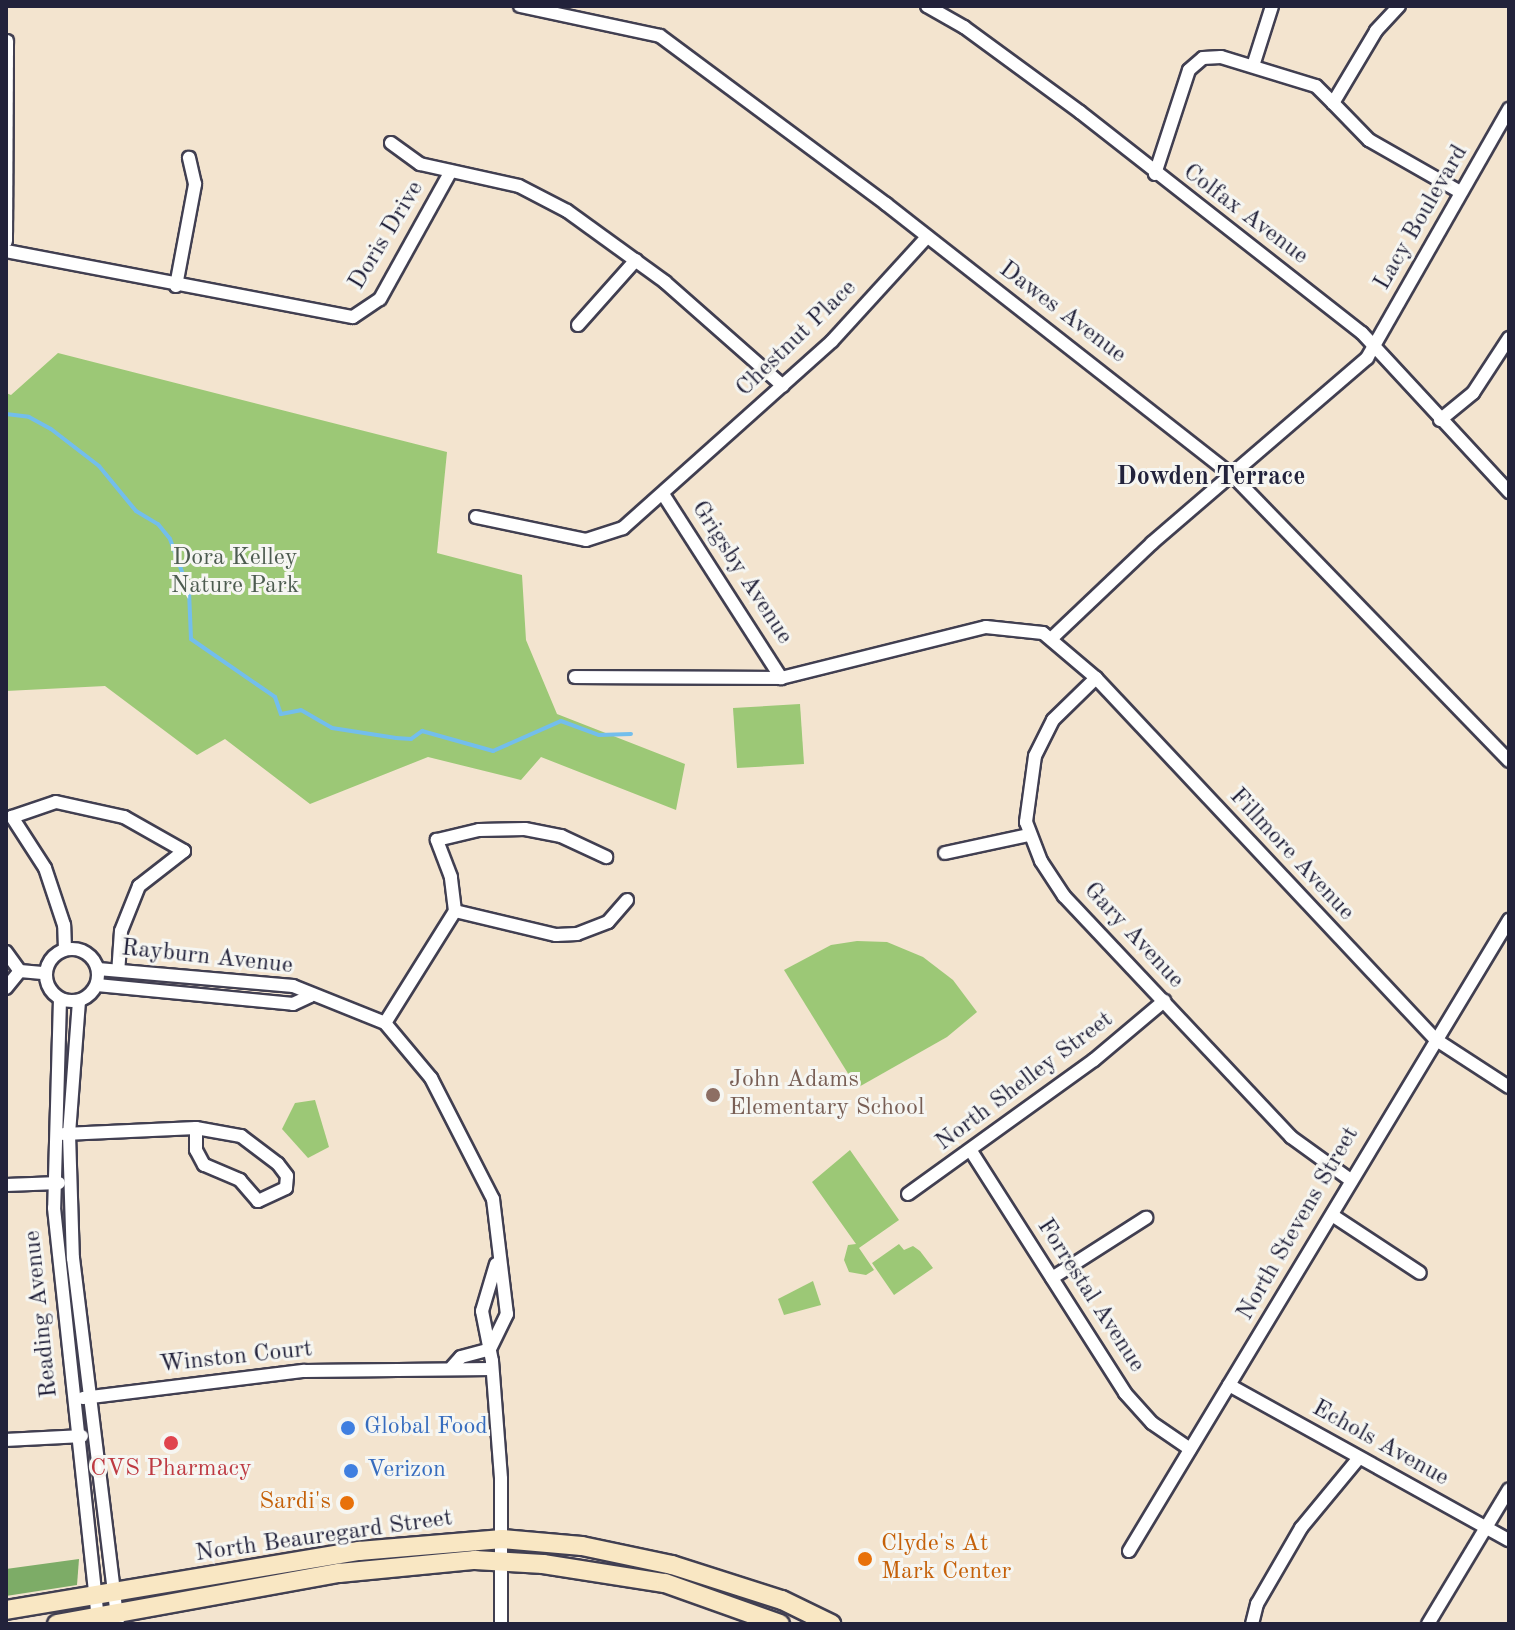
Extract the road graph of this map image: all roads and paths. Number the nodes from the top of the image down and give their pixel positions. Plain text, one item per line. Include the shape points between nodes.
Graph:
1 (520, 6) edge
2 (927, 6) edge
3 (1272, 6) edge
4 (1399, 6) edge
5 (7, 41) edge
6 (1253, 66) junction
7 (1333, 103) junction
8 (1509, 109) edge
9 (391, 143) dead end
10 (189, 158) dead end
11 (8, 162) edge
12 (451, 171) junction
13 (1155, 174) junction
14 (1460, 192) junction
15 (927, 237) junction
16 (6, 241) edge
17 (6, 251) edge
18 (636, 260) junction
19 (176, 286) junction
20 (578, 325) dead end
21 (1509, 338) edge
22 (1372, 348) junction
23 (783, 386) junction
24 (1440, 420) junction
25 (1232, 475) junction
26 (1509, 492) edge
27 (663, 494) junction
28 (476, 517) dead end
29 (1052, 638) junction
30 (575, 677) dead end
31 (781, 678) junction
32 (1096, 678) junction
33 (1509, 761) edge
34 (1029, 835) junction
35 (945, 853) dead end
36 (606, 857) dead end
37 (627, 900) dead end
38 (455, 911) junction
39 (1509, 920) edge
40 (65, 949) junction
41 (6, 952) edge
42 (98, 969) junction
43 (118, 970) junction
44 (20, 971) junction
45 (45, 973) junction
46 (97, 985) junction
47 (6, 988) edge
48 (310, 996) junction
49 (60, 999) junction
50 (79, 1001) junction
51 (1164, 1001) junction
52 (385, 1023) junction
53 (1435, 1039) junction
54 (1509, 1087) edge
55 (196, 1128) junction
56 (53, 1134) junction
57 (69, 1134) junction
58 (971, 1151) junction
59 (1349, 1179) junction
60 (53, 1183) junction
61 (70, 1183) junction
62 (6, 1185) edge
63 (908, 1194) dead end
64 (1332, 1215) junction
65 (1146, 1218) dead end
66 (499, 1257) junction
67 (1420, 1273) dead end
68 (1052, 1278) junction
69 (490, 1349) junction
70 (452, 1367) junction
71 (492, 1369) junction
72 (1229, 1385) junction
73 (88, 1397) junction
74 (72, 1399) junction
75 (93, 1435) junction
76 (77, 1437) junction
77 (6, 1440) edge
78 (1190, 1449) junction
79 (1358, 1459) junction
80 (1509, 1489) edge
81 (1488, 1527) junction
82 (502, 1539) junction
83 (1509, 1540) edge
84 (1129, 1551) dead end
85 (501, 1561) junction
86 (105, 1595) junction
87 (6, 1610) edge
88 (108, 1620) edge
89 (57, 1624) edge
90 (501, 1624) edge
91 (780, 1624) edge
92 (831, 1624) edge
93 (1252, 1624) edge
94 (1428, 1624) edge

1 - 15 street, Dawes Avenue via 643,30 675,45
2 - 13 street, Colfax Avenue via 964,27
3 - 6 street
4 - 7 street via 1376,31
5 - 11 street
6 - 7 street via 1316,86
6 - 13 street via 1213,56 1195,63
7 - 14 street via 1369,140
8 - 14 street, Lacy Boulevard
9 - 12 street via 420,164
10 - 19 street via 195,184
11 - 16 street
12 - 18 street, Doris Drive via 535,192
12 - 19 street, Doris Drive via 380,299 362,314 343,318
13 - 22 street, Colfax Avenue via 1362,333
14 - 22 street, Lacy Boulevard
15 - 23 street, Chestnut Place
15 - 25 street, Dawes Avenue
17 - 19 street, Doris Drive
18 - 20 street
18 - 23 street, Doris Drive
21 - 24 street via 1473,393
22 - 24 street, Colfax Avenue
22 - 25 street, Lacy Boulevard via 1354,370
23 - 27 street, Chestnut Place
24 - 26 street, Colfax Avenue
25 - 29 street, Lacy Boulevard
25 - 33 street, Dawes Avenue
27 - 28 street, Chestnut Place via 623,528 599,538
27 - 31 street, Grigsby Avenue
29 - 31 street via 1017,626 986,627
29 - 32 street, Fillmore Avenue
30 - 31 street
32 - 34 street, Gary Avenue via 1053,720 1041,742 1028,786
32 - 53 street, Fillmore Avenue
34 - 35 street
34 - 51 street, Gary Avenue via 1064,896
36 - 38 street via 561,836 525,829 479,830 440,839
37 - 38 street via 608,922 577,934 556,935
38 - 52 street
39 - 53 street, North Stevens Street
40 - 42 street via 82,950
40 - 43 street via 64,925 45,868 12,817 56,802 124,817 184,851 139,886 121,931
40 - 45 street via 52,958
41 - 44 street
42 - 43 street, Rayburn Avenue
42 - 46 street
43 - 48 street, Rayburn Avenue via 293,986
44 - 45 street
44 - 47 street
45 - 49 street via 49,989
46 - 48 street, Rayburn Avenue via 293,1004
46 - 50 street
48 - 52 street, Rayburn Avenue
49 - 50 street
49 - 56 street, Reading Avenue
50 - 57 street, Reading Avenue
51 - 58 street, North Shelley Street
51 - 59 street, Gary Avenue via 1291,1137
52 - 66 street via 431,1078 486,1183 499,1225
53 - 54 street, Fillmore Avenue
53 - 59 street, North Stevens Street
55 - 55 street via 241,1136 278,1164 287,1176 286,1188 258,1201 240,1180 198,1158
55 - 57 street
56 - 57 street
56 - 60 street, Reading Avenue
57 - 61 street, Reading Avenue
58 - 63 street, North Shelley Street
58 - 68 street, Forrestal Avenue
59 - 64 street, North Stevens Street
60 - 61 street
60 - 62 street
60 - 74 street, Reading Avenue
61 - 73 street, Reading Avenue
64 - 67 street
64 - 72 street, North Stevens Street
65 - 68 street
66 - 69 street via 482,1311
66 - 69 street via 507,1314
68 - 78 street, Forrestal Avenue via 1138,1409
69 - 70 street, Winston Court via 461,1357
69 - 71 street
70 - 71 street, Winston Court
70 - 73 street, Winston Court via 304,1371
71 - 82 street
72 - 78 street, North Stevens Street
72 - 79 street, Echols Avenue
73 - 74 street, Winston Court
73 - 75 street, Reading Avenue
74 - 76 street, Reading Avenue
75 - 76 street
75 - 86 street, Reading Avenue
76 - 77 street
76 - 86 street, Reading Avenue
78 - 84 street, North Stevens Street
79 - 81 street, Echols Avenue
79 - 93 street via 1301,1528 1257,1604
80 - 81 street
81 - 83 street, Echols Avenue
81 - 94 street
82 - 85 street
82 - 86 main road, North Beauregard Street via 388,1547
82 - 92 main road, North Beauregard Street via 570,1544 657,1561 745,1586
85 - 88 main road, North Beauregard Street via 353,1571
85 - 90 street
85 - 91 main road, North Beauregard Street via 665,1583
86 - 87 main road, North Beauregard Street
86 - 88 street, Reading Avenue
86 - 88 street, Reading Avenue
88 - 89 main road, North Beauregard Street

